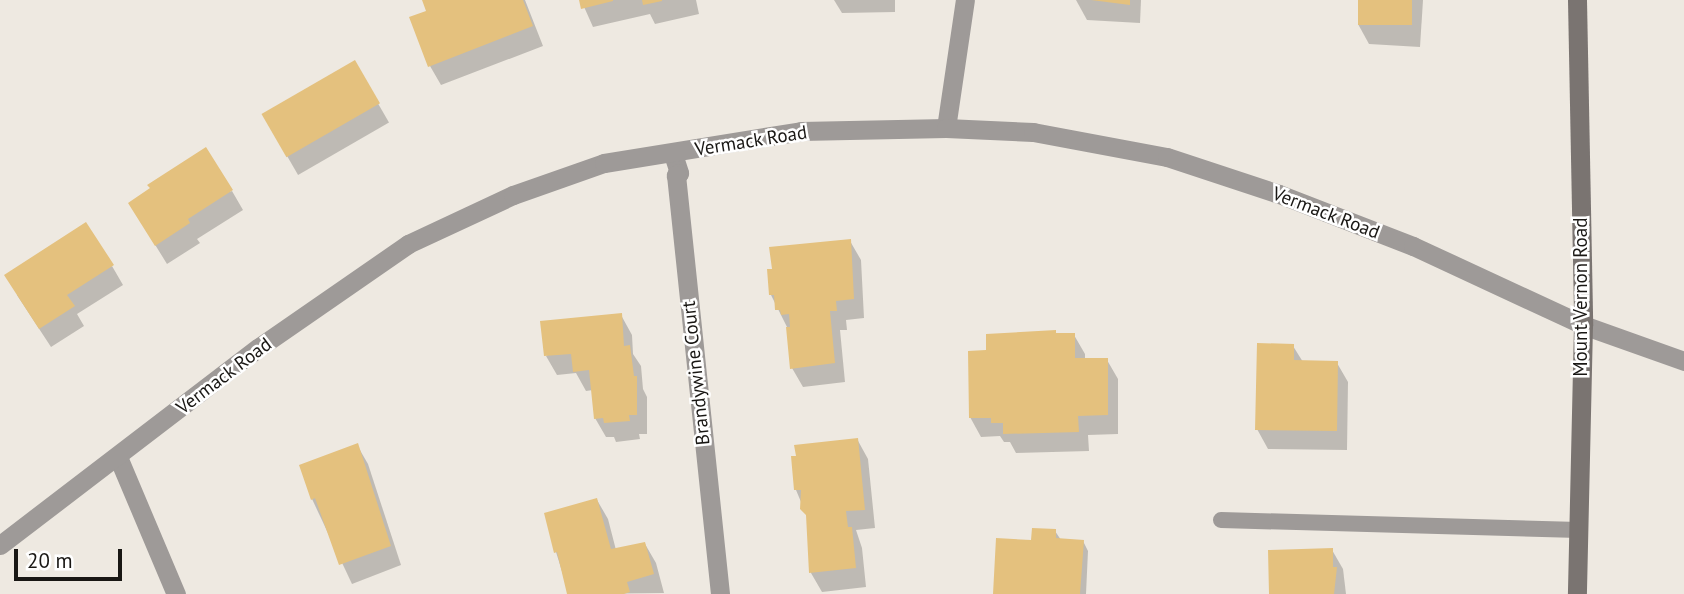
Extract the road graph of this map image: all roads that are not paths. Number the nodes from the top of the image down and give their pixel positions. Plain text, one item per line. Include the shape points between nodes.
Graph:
1 (965, 0) edge
2 (1577, 0) edge
3 (946, 128) junction
4 (673, 153) junction
5 (1583, 325) junction
6 (1684, 361) edge
7 (118, 457) junction
8 (1221, 520) dead end
9 (1579, 530) junction
10 (0, 545) edge
11 (176, 594) edge
12 (720, 594) edge
13 (1577, 594) edge

1 - 3 street
2 - 5 main road, Mount Vernon Road
3 - 4 street, Vermack Road via 801,131
3 - 5 street, Vermack Road via 1033,132 1167,157 1412,246
4 - 7 street, Vermack Road via 604,163 513,195 408,244 258,348
4 - 12 street, Brandywine Court
5 - 6 street, Vermack Road
5 - 9 main road, Mount Vernon Road
7 - 10 street, Vermack Road
7 - 11 street
8 - 9 lane
9 - 13 main road, Mount Vernon Road

